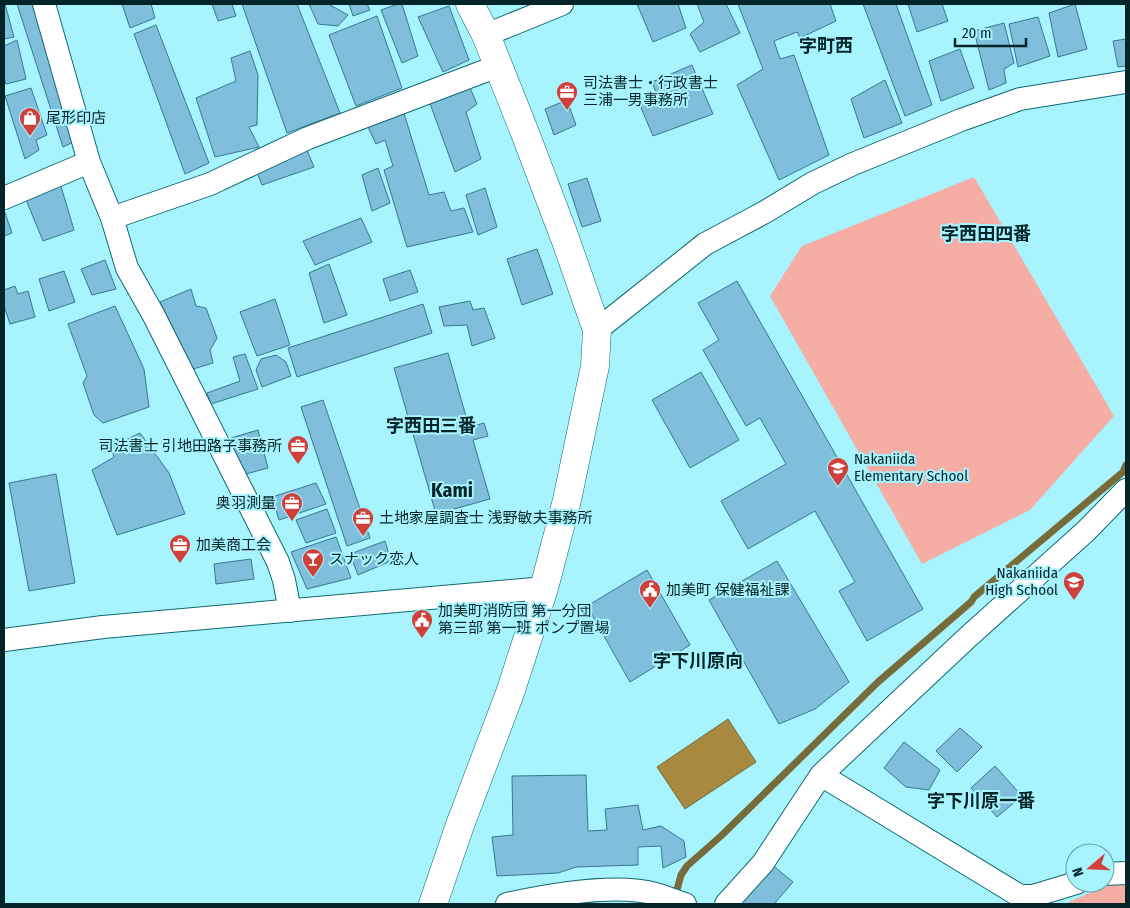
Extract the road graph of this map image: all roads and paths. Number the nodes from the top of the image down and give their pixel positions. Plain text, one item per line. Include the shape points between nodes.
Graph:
1 (44, 4) edge
2 (470, 4) edge
3 (562, 4) edge
4 (486, 35) junction
5 (498, 66) junction
6 (1126, 82) edge
7 (89, 162) junction
8 (4, 198) edge
9 (112, 218) junction
10 (597, 330) junction
11 (1126, 490) edge
12 (544, 588) junction
13 (290, 611) junction
14 (4, 640) edge
15 (821, 775) junction
16 (1065, 886) edge
17 (433, 904) edge
18 (507, 904) edge
19 (685, 904) edge
20 (726, 904) edge

1 - 7 street
2 - 4 street
3 - 4 street
4 - 5 street
5 - 9 street via 308,138 210,184
5 - 10 street
6 - 10 street via 1020,99 961,120 821,179 705,244
7 - 8 street
7 - 9 street
9 - 13 street via 127,268 278,562
10 - 12 street via 594,366
11 - 15 street via 1086,531
12 - 13 street
12 - 17 street via 510,693
13 - 14 street via 103,627
15 - 16 street via 1020,896 1033,896
15 - 20 street via 763,863
18 - 19 street via 596,891 630,890

